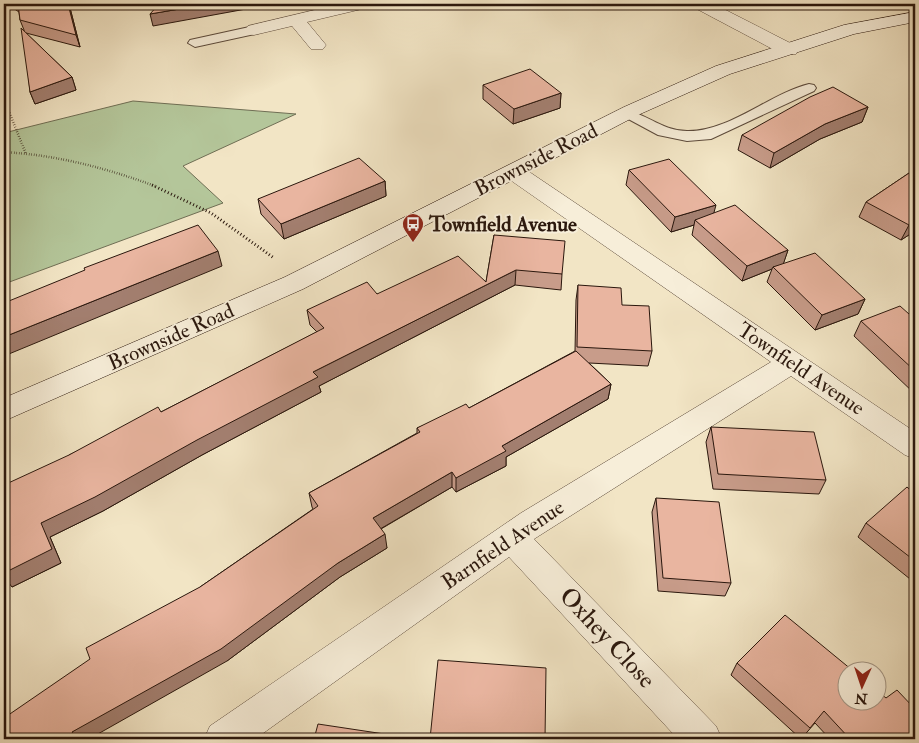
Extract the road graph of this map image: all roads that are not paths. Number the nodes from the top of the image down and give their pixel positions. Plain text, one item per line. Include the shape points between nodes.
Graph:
1 (360, 4) edge
2 (700, 4) edge
3 (915, 18) edge
4 (296, 20) junction
5 (254, 30) joint
6 (195, 43) dead end
7 (317, 46) dead end
8 (789, 50) junction
9 (809, 88) dead end
10 (626, 114) junction
11 (514, 172) junction
12 (791, 363) junction
13 (4, 410) edge
14 (915, 447) edge
15 (511, 537) junction
16 (224, 739) edge
17 (703, 739) edge

1 - 4 street
2 - 8 street
3 - 8 street, Brownside Road via 850,29
4 - 5 street
4 - 7 street
5 - 6 lane
8 - 10 street, Brownside Road via 723,70
9 - 10 lane via 711,134 687,136 663,132
10 - 11 street, Brownside Road
11 - 12 street, Townfield Avenue
11 - 13 street, Brownside Road via 303,279
12 - 14 street, Townfield Avenue
12 - 15 street, Barnfield Avenue
15 - 16 street, Barnfield Avenue
15 - 17 street, Oxhey Close

